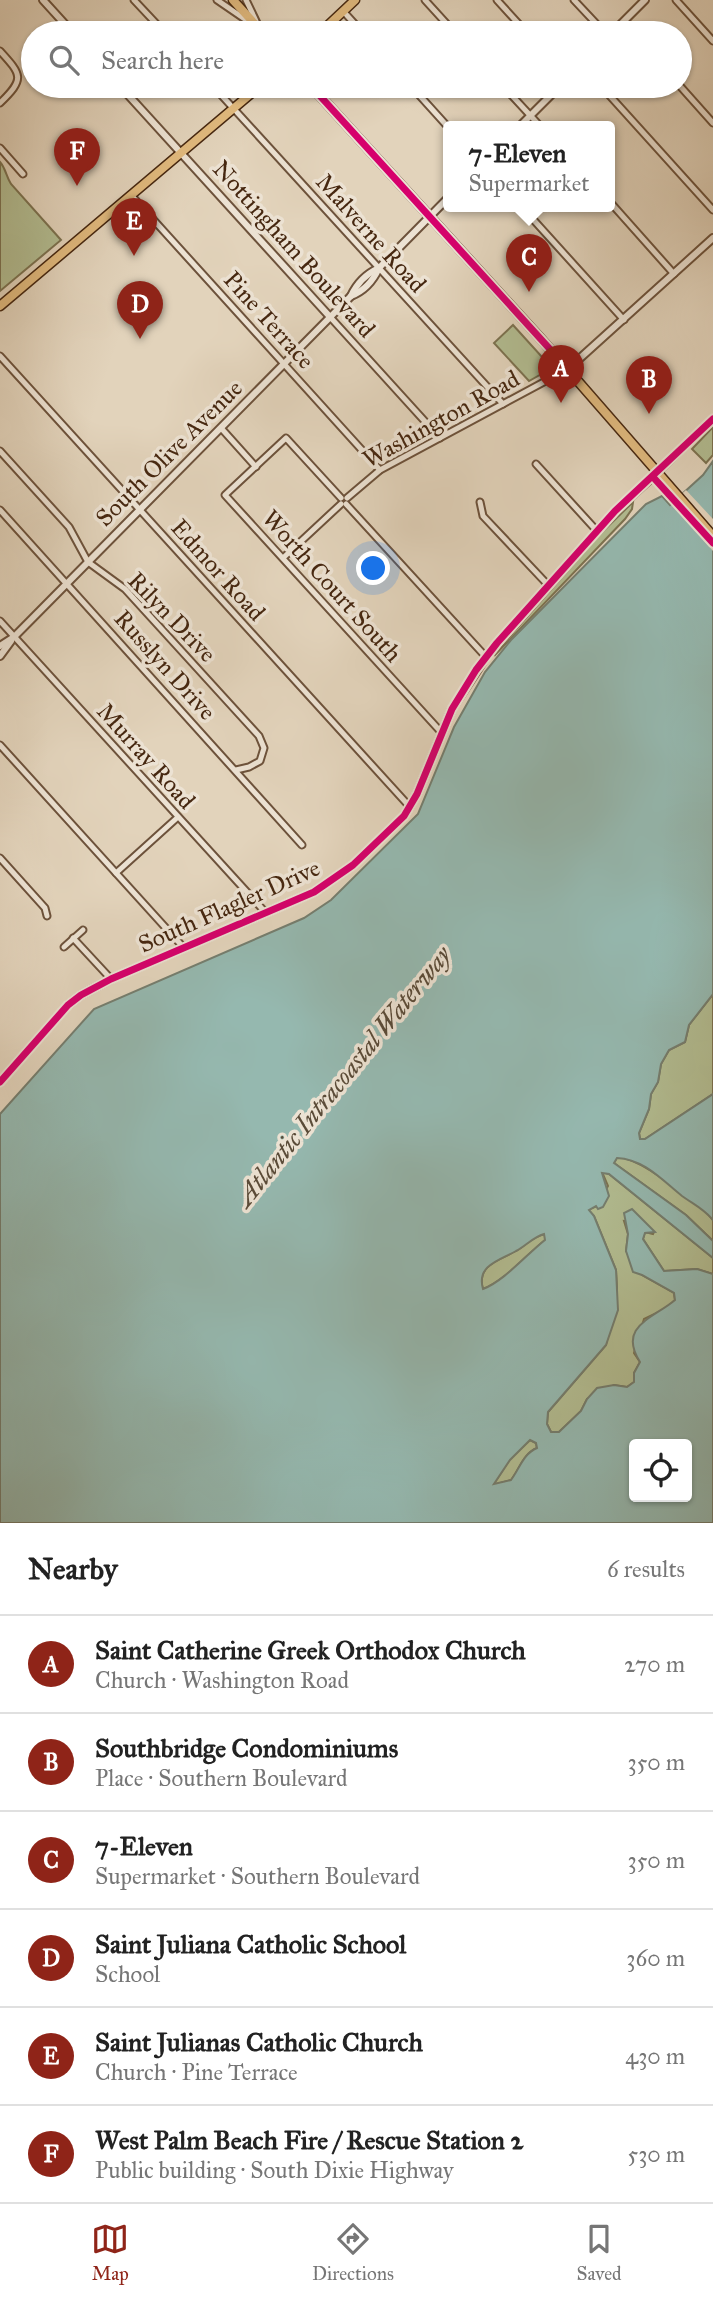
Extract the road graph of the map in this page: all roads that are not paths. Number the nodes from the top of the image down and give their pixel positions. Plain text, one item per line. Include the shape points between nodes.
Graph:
1 (43, 0) edge
2 (134, 0) edge
3 (217, 0) edge
4 (233, 0) edge
5 (246, 0) edge
6 (355, 0) edge
7 (425, 0) edge
8 (497, 0) edge
9 (574, 0) edge
10 (645, 0) edge
11 (676, 0) edge
12 (343, 11) junction
13 (62, 21) edge
14 (154, 21) edge
15 (247, 21) edge
16 (252, 21) edge
17 (256, 21) edge
18 (333, 21) edge
19 (352, 21) edge
20 (444, 21) edge
21 (516, 21) edge
22 (594, 21) edge
23 (624, 21) edge
24 (713, 41) edge
25 (0, 51) edge
26 (131, 98) edge
27 (224, 98) edge
28 (246, 98) edge
29 (322, 98) edge
30 (422, 98) edge
31 (514, 98) edge
32 (548, 98) edge
33 (612, 98) edge
34 (691, 98) edge
35 (0, 103) edge
36 (234, 108) junction
37 (530, 115) junction
38 (443, 121) edge
39 (525, 121) edge
40 (535, 121) edge
41 (713, 122) edge
42 (0, 148) edge
43 (180, 153) junction
44 (23, 174) dead end
45 (131, 195) junction
46 (443, 204) edge
47 (615, 208) edge
48 (713, 210) edge
49 (526, 212) edge
50 (430, 217) junction
51 (713, 238) edge
52 (379, 268) junction
53 (674, 274) junction
54 (0, 306) edge
55 (331, 318) junction
56 (624, 320) junction
57 (0, 356) edge
58 (285, 364) junction
59 (568, 369) junction
60 (503, 404) junction
61 (713, 419) edge
62 (221, 428) junction
63 (440, 438) junction
64 (0, 451) edge
65 (536, 464) dead end
66 (256, 467) junction
67 (380, 470) junction
68 (658, 472) junction
69 (344, 501) junction
70 (480, 502) dead end
71 (140, 509) junction
72 (0, 510) edge
73 (597, 531) junction
74 (713, 536) edge
75 (283, 558) junction
76 (88, 562) junction
77 (67, 583) junction
78 (548, 585) junction
79 (0, 621) edge
80 (14, 637) junction
81 (0, 646) edge
82 (0, 656) edge
83 (486, 657) junction
84 (441, 732) junction
85 (0, 745) edge
86 (236, 770) junction
87 (410, 807) junction
88 (178, 817) junction
89 (302, 845) dead end
90 (0, 858) edge
91 (116, 873) junction
92 (266, 913) junction
93 (47, 916) dead end
94 (83, 930) dead end
95 (74, 939) junction
96 (64, 947) dead end
97 (184, 948) junction
98 (111, 979) junction
99 (0, 1082) edge

1 - 13 street
2 - 14 street
3 - 15 street
4 - 16 main road
5 - 17 street
6 - 12 main road
7 - 20 street
8 - 21 street
9 - 22 street
10 - 23 street
11 - 24 street
12 - 18 main road
12 - 19 street
25 - 35 street via 19,79
26 - 43 street, Nottingham Boulevard
27 - 36 street, Malverne Road
28 - 36 main road
29 - 50 main road
30 - 38 street
31 - 37 street
32 - 37 street
33 - 48 street
34 - 41 street
36 - 43 main road
36 - 52 street, Malverne Road
37 - 39 street
37 - 40 street
42 - 44 street
43 - 45 main road
43 - 55 street, Nottingham Boulevard
45 - 54 main road
45 - 58 street, Pine Terrace
46 - 50 street, South Olive Avenue
47 - 53 street
49 - 56 street
50 - 52 street, South Olive Avenue
50 - 59 main road
51 - 53 street, Washington Road
52 - 55 street, South Olive Avenue via 355,287
52 - 60 street, Malverne Road
53 - 56 street, Washington Road
55 - 58 street, South Olive Avenue
55 - 63 street, Nottingham Boulevard
56 - 59 street, Washington Road
57 - 71 street, Edmor Road
58 - 62 street, South Olive Avenue
58 - 67 street, Pine Terrace
59 - 60 street, Washington Road
59 - 68 main road
60 - 63 street, Washington Road
61 - 68 street, South Flagler Drive
62 - 66 street
62 - 71 street, South Olive Avenue
63 - 67 street, Washington Road
64 - 76 street, Rilyn Drive via 69,527
65 - 73 street
66 - 69 street via 286,438
66 - 75 street, Worth Court South via 225,495
67 - 69 street, Washington Road
68 - 73 street, South Flagler Drive
68 - 74 main road
69 - 75 street, Washington Road
69 - 83 street
70 - 78 street via 483,516
71 - 76 street, South Olive Avenue
71 - 87 street, Edmor Road
72 - 77 street, Russlyn Drive
73 - 78 street, South Flagler Drive
75 - 84 street, Worth Court South
76 - 77 street, South Olive Avenue
76 - 86 street, Rilyn Drive via 125,589 259,736 264,748 260,761
77 - 80 street, South Olive Avenue
77 - 86 street, Russlyn Drive
78 - 83 street, South Flagler Drive
79 - 80 street, Murray Road
80 - 81 street
80 - 82 street
80 - 88 street, Murray Road
83 - 84 street, South Flagler Drive
84 - 87 street, South Flagler Drive
85 - 91 street
86 - 89 street, Russlyn Drive
87 - 92 street, South Flagler Drive via 343,873
88 - 91 street
88 - 92 street, Murray Road
90 - 93 street
91 - 97 street
92 - 97 street, South Flagler Drive
94 - 95 street
95 - 96 street
95 - 98 street
97 - 98 street, South Flagler Drive
98 - 99 street, South Flagler Drive via 68,1005

